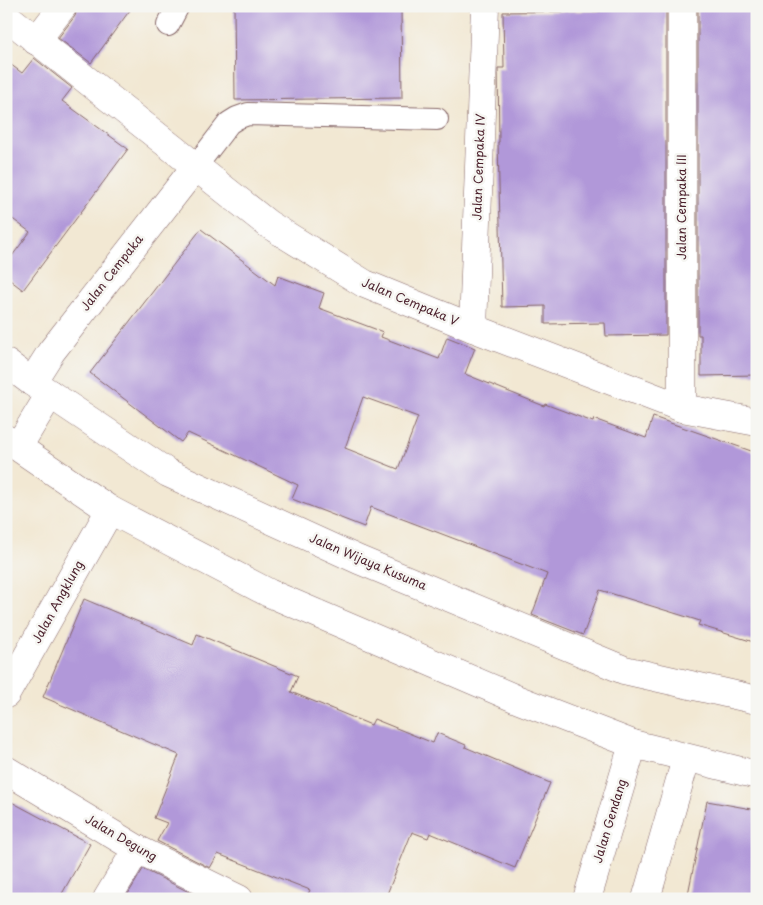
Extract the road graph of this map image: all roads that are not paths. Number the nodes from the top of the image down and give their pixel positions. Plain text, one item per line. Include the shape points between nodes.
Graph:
1 (63, 6) edge
2 (485, 6) edge
3 (682, 6) edge
4 (6, 16) edge
5 (36, 41) junction
6 (438, 119) dead end
7 (196, 166) junction
8 (473, 328) junction
9 (6, 363) edge
10 (41, 388) junction
11 (682, 408) junction
12 (757, 422) edge
13 (12, 443) edge
14 (110, 510) junction
15 (6, 694) edge
16 (757, 700) edge
17 (633, 744) junction
18 (686, 758) junction
19 (6, 770) edge
20 (757, 775) edge
21 (137, 848) junction
22 (107, 899) edge
23 (239, 899) edge
24 (587, 899) edge
25 (646, 899) edge

1 - 5 street
2 - 8 street, Jalan Cempaka IV
3 - 11 street, Jalan Cempaka III
4 - 5 street, Jalan Cempaka V
5 - 7 street, Jalan Cempaka V
6 - 7 lane via 248,114 229,123
7 - 8 street, Jalan Cempaka V via 268,224 366,284
7 - 10 street, Jalan Cempaka via 51,352
8 - 11 street, Jalan Cempaka V
9 - 10 street, Jalan Wijaya Kusuma
10 - 13 street
10 - 16 street, Jalan Wijaya Kusuma via 168,473 359,560 624,670
11 - 12 street, Jalan Cempaka V
13 - 14 street
14 - 15 street, Jalan Angklung
14 - 17 street via 269,593 519,700
17 - 18 street
17 - 24 street, Jalan Gendang
18 - 20 street
18 - 25 street
19 - 21 street, Jalan Degung
21 - 22 street
21 - 23 street, Jalan Degung

